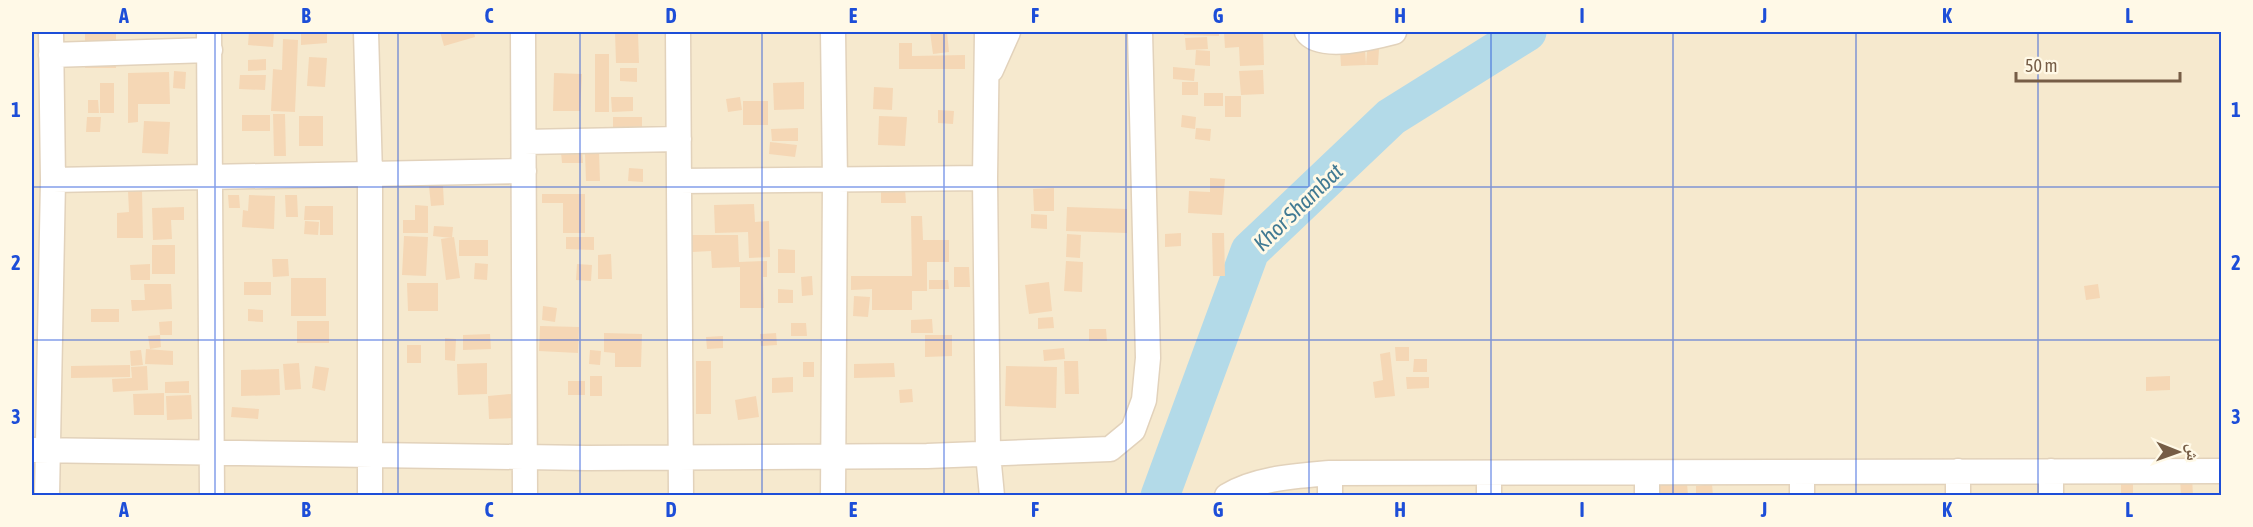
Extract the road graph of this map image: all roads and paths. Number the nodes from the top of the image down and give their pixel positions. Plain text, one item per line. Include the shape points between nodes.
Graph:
1 (366, 32) edge
2 (523, 32) edge
3 (678, 32) edge
4 (833, 32) edge
5 (987, 32) edge
6 (1008, 32) edge
7 (1140, 32) edge
8 (1307, 32) edge
9 (1394, 32) edge
10 (209, 41) edge
11 (51, 43) edge
12 (987, 80) junction
13 (679, 139) junction
14 (524, 142) junction
15 (524, 171) junction
16 (370, 175) junction
17 (211, 177) junction
18 (985, 178) junction
19 (53, 180) junction
20 (835, 180) junction
21 (679, 181) junction
22 (40, 451) edge
23 (213, 453) junction
24 (371, 454) junction
25 (988, 454) junction
26 (832, 455) junction
27 (525, 457) junction
28 (680, 457) junction
29 (1958, 471) junction
30 (2051, 471) junction
31 (2222, 471) edge
32 (1802, 472) junction
33 (1330, 484) edge
34 (1489, 484) edge
35 (1647, 484) edge
36 (47, 495) edge
37 (213, 495) edge
38 (370, 495) edge
39 (525, 495) edge
40 (681, 495) edge
41 (833, 495) edge
42 (992, 495) edge
43 (1227, 495) edge
44 (1802, 495) edge
45 (1958, 495) edge
46 (2051, 495) edge

1 - 16 street
2 - 14 street
3 - 13 street
4 - 20 street
5 - 12 street
6 - 12 street
7 - 25 street via 1148,358 1144,400 1133,430 1110,449
8 - 9 street via 1326,41 1361,40
10 - 11 street
10 - 17 street
11 - 19 street
12 - 18 street
13 - 14 street
13 - 21 street
14 - 15 street
15 - 16 street
15 - 27 street
16 - 17 street
16 - 24 street
17 - 19 street
17 - 23 street
18 - 20 street
18 - 25 street
19 - 22 street
20 - 21 street
20 - 26 street
21 - 28 street
22 - 23 street
22 - 36 street
23 - 24 street
23 - 37 street
24 - 27 street
24 - 38 street
25 - 26 street
25 - 42 street
26 - 28 street
26 - 41 street
27 - 28 street
27 - 39 street
28 - 40 street
29 - 30 street
29 - 32 street
29 - 45 street
30 - 31 street
30 - 46 street
32 - 35 street
32 - 44 street
33 - 34 street
33 - 43 street via 1302,476 1241,487
34 - 35 street

